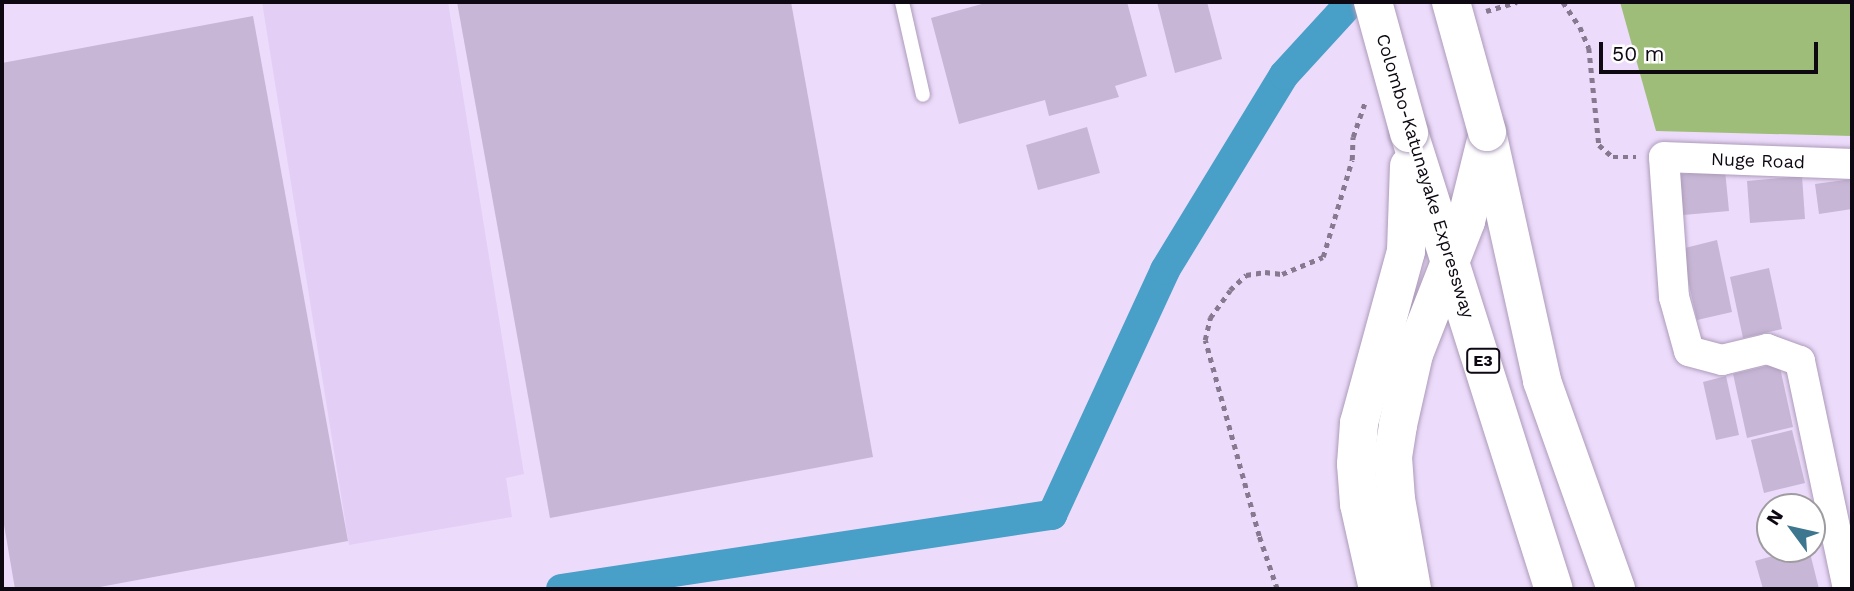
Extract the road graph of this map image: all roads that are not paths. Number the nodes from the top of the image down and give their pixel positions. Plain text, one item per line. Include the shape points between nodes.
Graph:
1 (902, 2) edge
2 (1373, 2) edge
3 (1465, 8) edge
4 (923, 95) dead end
5 (1487, 132) junction
6 (1409, 133) junction
7 (1852, 164) edge
8 (1450, 263) junction
9 (1378, 589) edge
10 (1412, 589) edge
11 (1554, 589) edge
12 (1616, 589) edge
13 (1848, 589) edge

1 - 4 lane
2 - 6 highway, Colombo-Katunayake Expressway / E3, bridge
3 - 5 highway, bridge
5 - 8 highway via 1466,221
5 - 12 highway via 1542,381
6 - 8 highway, Colombo-Katunayake Expressway / E3
6 - 9 highway via 1406,251 1359,423 1356,464 1359,504
7 - 13 street, Nuge Road via 1664,157 1674,297 1689,351 1722,359 1767,349 1800,361
8 - 10 highway via 1404,388 1393,457
8 - 11 highway, Colombo-Katunayake Expressway / E3

